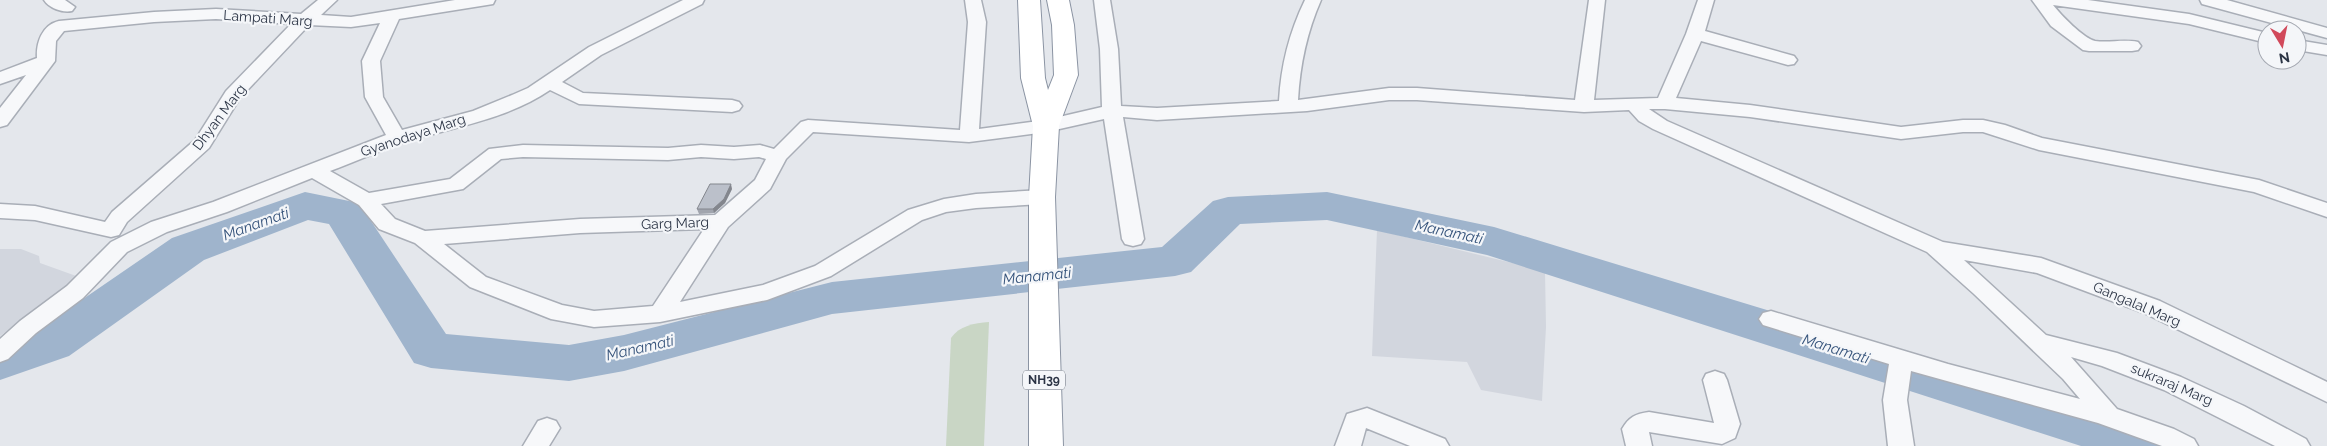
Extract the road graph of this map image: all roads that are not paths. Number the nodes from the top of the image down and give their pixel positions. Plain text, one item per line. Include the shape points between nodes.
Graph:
1 (329, 0) edge
2 (487, 0) edge
3 (696, 0) edge
4 (973, 0) edge
5 (1029, 0) edge
6 (1058, 0) edge
7 (1102, 0) edge
8 (1313, 0) edge
9 (1597, 0) edge
10 (1706, 0) edge
11 (2040, 0) edge
12 (2051, 0) edge
13 (2208, 0) edge
14 (391, 17) junction
15 (303, 21) junction
16 (2327, 33) edge
17 (1696, 34) junction
18 (2257, 36) edge
19 (2132, 46) dead end
20 (2307, 47) edge
21 (2327, 50) edge
22 (1788, 60) dead end
23 (46, 61) junction
24 (0, 78) edge
25 (548, 82) junction
26 (1665, 103) junction
27 (1635, 105) junction
28 (732, 106) dead end
29 (1288, 106) junction
30 (1584, 106) junction
31 (1112, 111) junction
32 (0, 121) edge
33 (1046, 126) junction
34 (969, 136) junction
35 (397, 138) junction
36 (778, 156) junction
37 (312, 170) junction
38 (1042, 197) junction
39 (366, 200) junction
40 (2327, 210) edge
41 (0, 211) edge
42 (720, 222) junction
43 (115, 238) junction
44 (423, 238) junction
45 (1133, 239) dead end
46 (1935, 248) junction
47 (660, 314) junction
48 (1771, 319) dead end
49 (2040, 342) junction
50 (0, 352) edge
51 (1900, 364) junction
52 (1715, 380) dead end
53 (2327, 393) edge
54 (2109, 417) junction
55 (1046, 446) edge
56 (1348, 446) edge
57 (1436, 446) edge
58 (1639, 446) edge
59 (1901, 446) edge
60 (2185, 446) edge
61 (2296, 446) edge

1 - 15 street, Dhyan Marg
2 - 14 street, Lampati Marg
3 - 25 street, Gyanodaya Marg via 595,51
4 - 34 street via 977,22
5 - 33 highway, NH39 via 1033,78
6 - 33 highway, NH39 via 1066,75
7 - 31 street
8 - 29 street via 1300,26 1290,66
9 - 30 street
10 - 17 street
11 - 19 street via 2057,22 2088,46
12 - 18 street via 2189,19
13 - 16 street
14 - 15 street, Lampati Marg via 351,22
14 - 35 street via 371,61 374,97
15 - 23 street, Lampati Marg via 216,14 59,26 44,44
15 - 43 street, Dhyan Marg via 233,95 202,144 119,217
17 - 22 street
17 - 26 street
20 - 21 street
23 - 24 street
23 - 32 street
25 - 28 street via 579,98
25 - 35 street, Gyanodaya Marg via 535,92 488,112
26 - 27 street, Garg Marg
26 - 40 street, Garg Marg via 1750,111 1901,133 1983,126 2039,144 2259,187
27 - 30 street, Garg Marg
27 - 46 street via 1646,118 1660,125
29 - 30 street, Garg Marg via 1389,94
29 - 31 street, Garg Marg via 1157,114
31 - 33 street, Garg Marg
31 - 45 street
33 - 34 street, Garg Marg
33 - 38 highway, NH39
34 - 36 street, Garg Marg via 808,126
35 - 37 street, Gyanodaya Marg
36 - 39 street via 760,151 496,153 456,184
36 - 42 street, Garg Marg via 763,184
37 - 39 street, Garg Marg
37 - 43 street, Gyanodaya Marg via 220,207
38 - 47 street via 944,206 915,215 823,271 767,292
38 - 55 highway, NH39
39 - 44 street, Garg Marg via 387,224
41 - 43 street via 43,215
42 - 44 street, Garg Marg via 580,226
42 - 47 street
43 - 50 street, Gyanodaya Marg via 75,292
44 - 47 street via 478,282 559,313 594,319
46 - 49 street
46 - 53 street, Gangalal Marg via 2041,266 2112,292 2152,308
48 - 51 street
49 - 54 street via 2072,373
49 - 61 street, sukraraj Marg via 2144,370 2231,410
51 - 54 street
51 - 59 street via 1895,400
52 - 58 street via 1726,431 1722,434 1640,423 1635,428
54 - 60 street
56 - 57 street via 1356,421 1367,418

